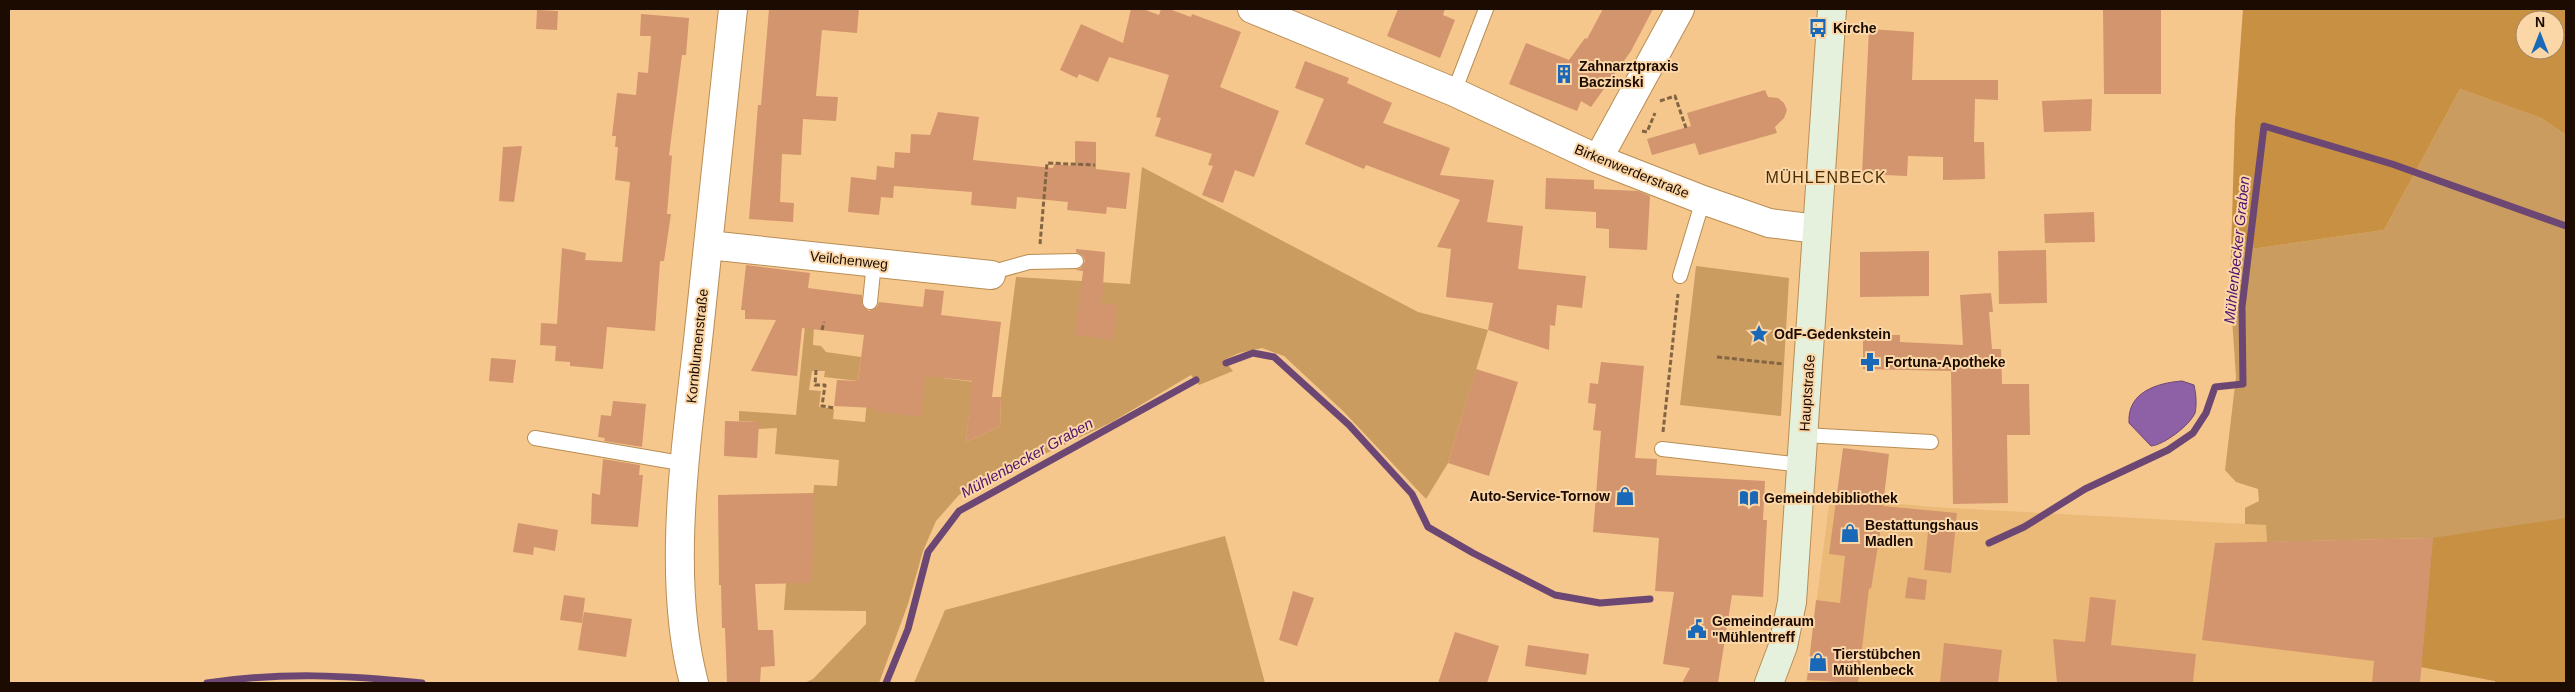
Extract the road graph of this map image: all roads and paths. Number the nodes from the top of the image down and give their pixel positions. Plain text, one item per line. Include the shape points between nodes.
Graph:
1 (733, 9) edge
2 (1252, 9) edge
3 (1486, 9) edge
4 (1680, 9) edge
5 (1832, 9) edge
6 (1454, 92) junction
7 (1686, 128) dead end
8 (1647, 132) dead end
9 (1598, 158) junction
10 (1095, 165) dead end
11 (1703, 200) junction
12 (1817, 229) junction
13 (708, 245) junction
14 (1076, 261) dead end
15 (874, 262) junction
16 (1038, 262) junction
17 (988, 275) joint
18 (1680, 276) joint
19 (870, 302) dead end
20 (824, 322) dead end
21 (822, 330) dead end
22 (1717, 356) dead end
23 (1787, 365) dead end
24 (816, 370) dead end
25 (836, 408) dead end
26 (1804, 435) junction
27 (535, 438) dead end
28 (1931, 442) dead end
29 (1662, 449) joint
30 (686, 464) junction
31 (1802, 465) junction
32 (694, 683) edge
33 (1769, 683) edge

1 - 13 street, Kornblumenstraße
2 - 6 street, Birkenwerderstraße
3 - 6 lane
4 - 9 street
5 - 12 main road, Hauptstraße
6 - 9 street, Birkenwerderstraße
7 - 8 path via 1675,96 1659,101
9 - 11 street, Birkenwerderstraße
10 - 16 path via 1047,162
11 - 12 street, Birkenwerderstraße via 1769,223
11 - 18 lane
12 - 26 main road, Hauptstraße
13 - 15 street, Veilchenweg
13 - 30 street, Kornblumenstraße
14 - 16 lane
15 - 17 street, Veilchenweg
15 - 19 lane
16 - 17 lane
18 - 29 path
20 - 21 path
22 - 23 path
24 - 25 path via 815,385 825,386 822,406
26 - 28 lane
26 - 31 main road, Hauptstraße
27 - 30 lane
29 - 31 lane
30 - 32 street, Kornblumenstraße via 681,587
31 - 33 main road, Hauptstraße via 1792,602 1783,646

